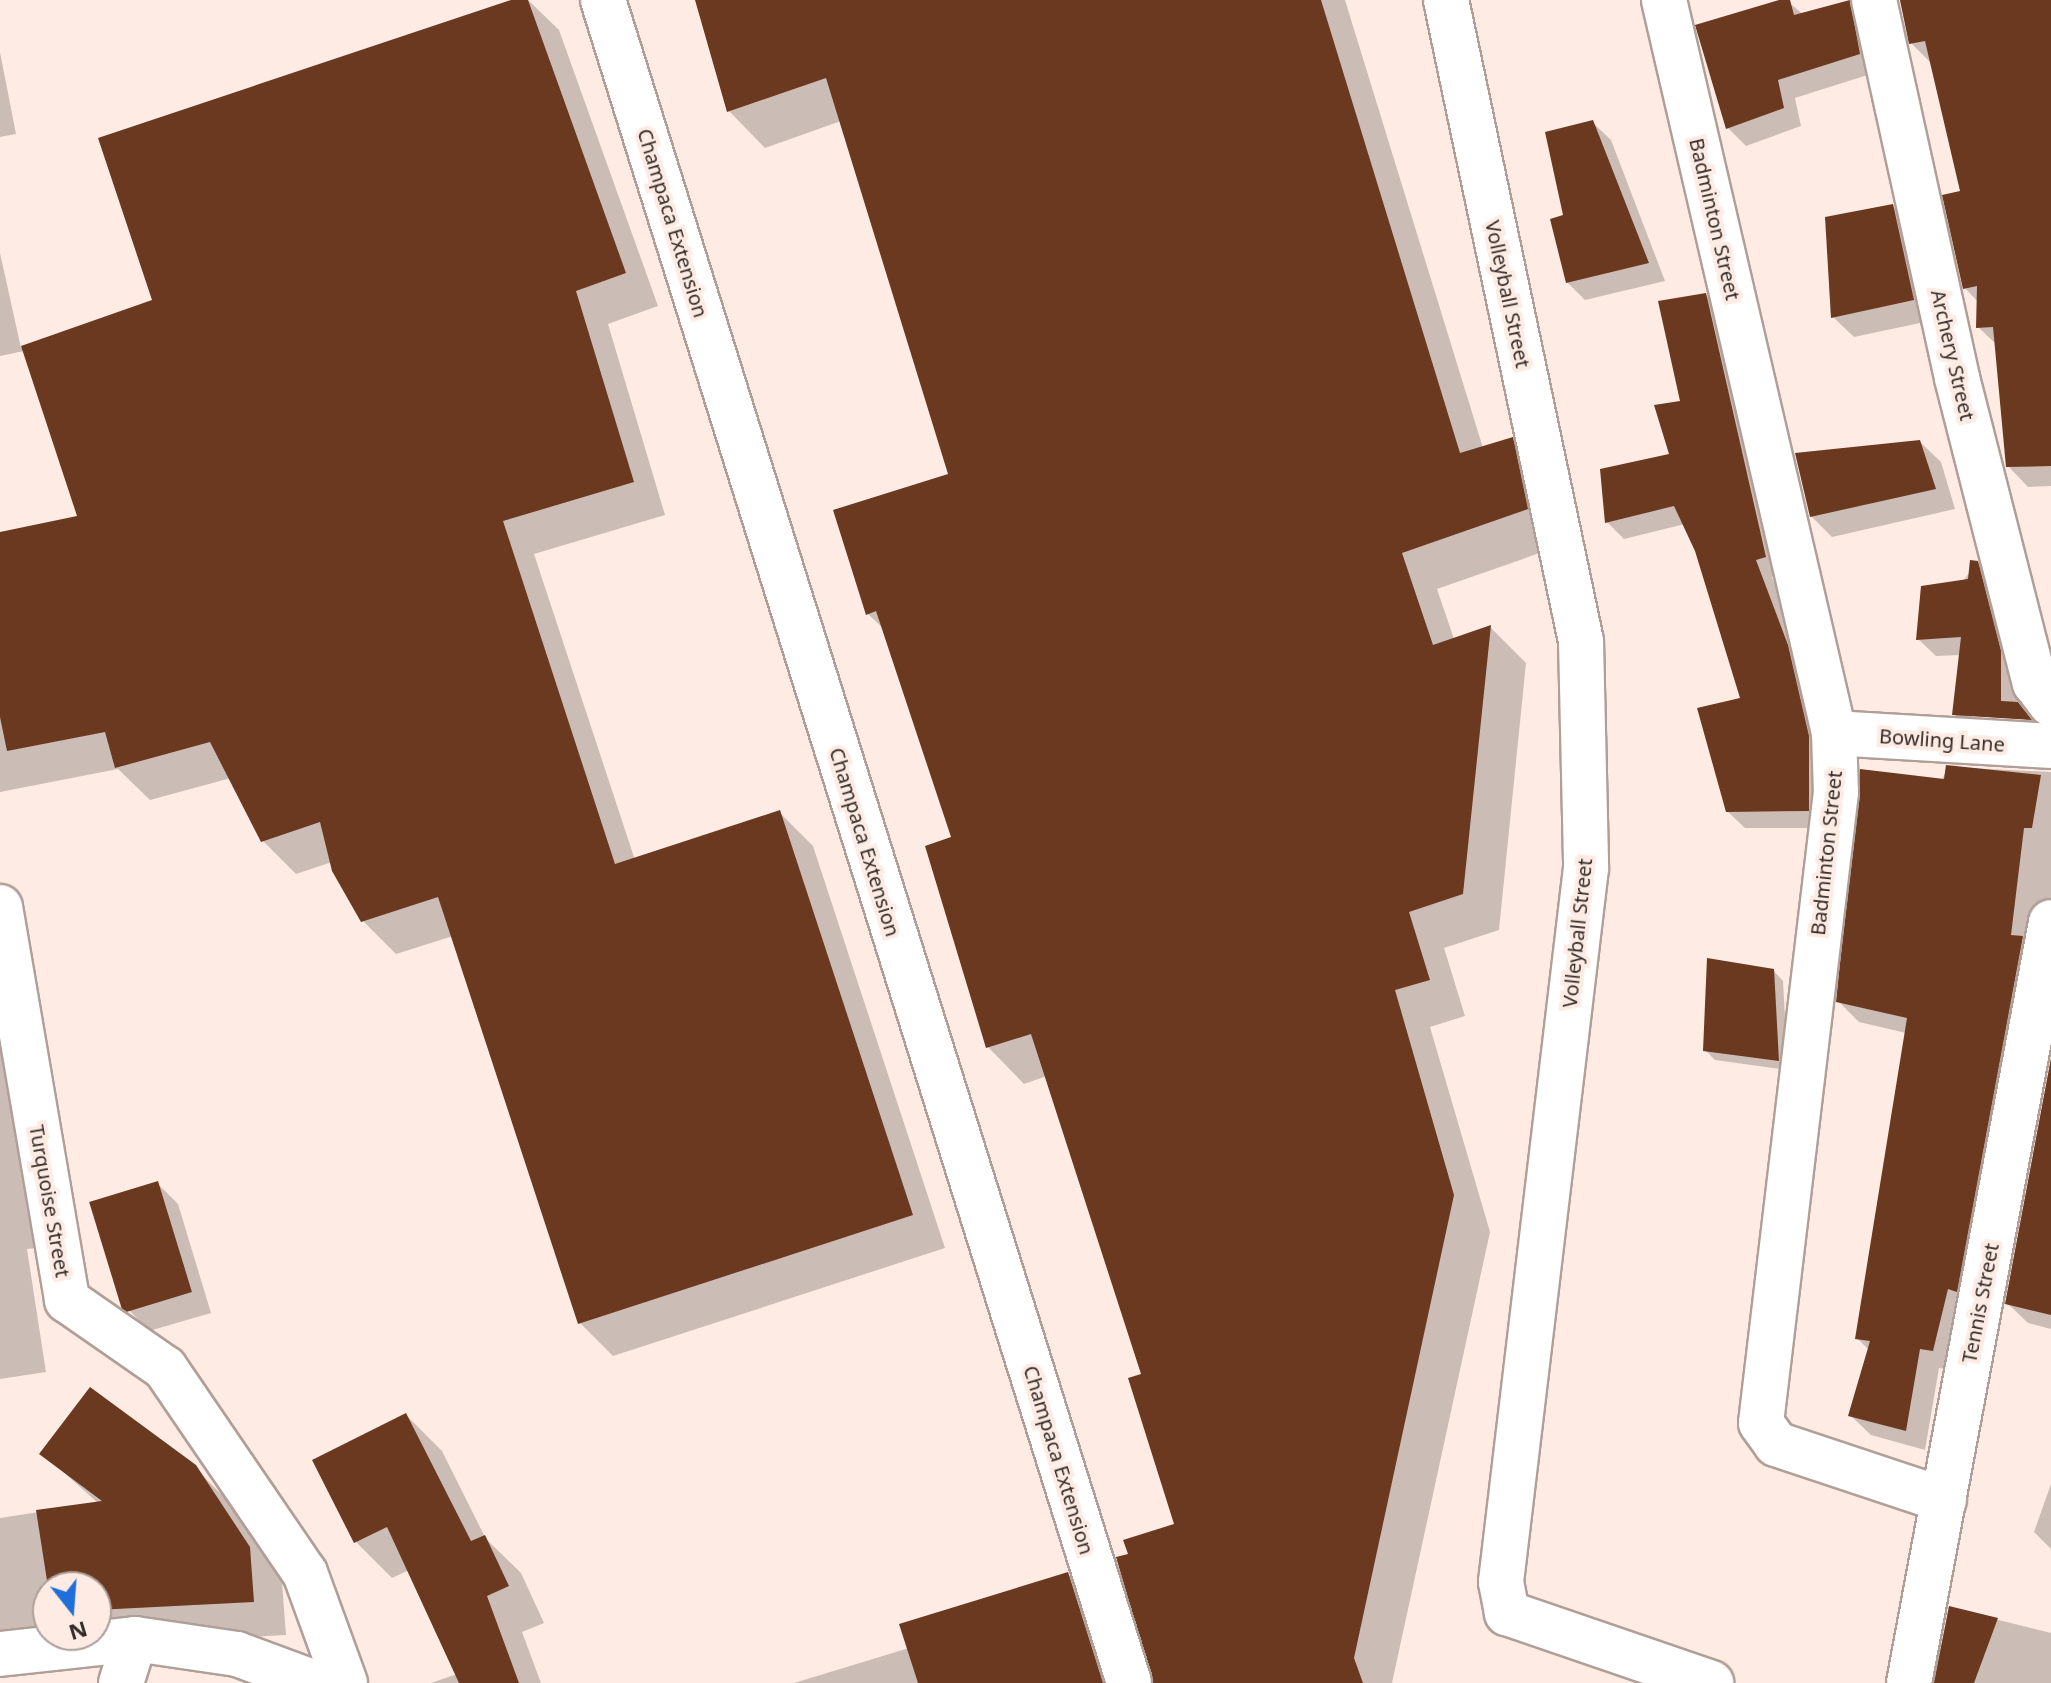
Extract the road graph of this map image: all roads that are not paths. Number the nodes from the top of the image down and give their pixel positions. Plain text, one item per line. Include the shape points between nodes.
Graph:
1 (603, 0) edge
2 (1446, 0) edge
3 (1664, 0) edge
4 (1874, 0) edge
5 (2051, 704) edge
6 (1834, 733) junction
7 (2051, 746) edge
8 (0, 907) edge
9 (2051, 922) edge
10 (1944, 1500) junction
11 (135, 1639) junction
12 (0, 1654) edge
13 (121, 1683) edge
14 (315, 1683) edge
15 (345, 1683) edge
16 (1129, 1683) edge
17 (1711, 1683) edge
18 (1909, 1683) edge

1 - 16 street, Champaca Extension
2 - 17 street, Volleyball Street via 1581,641 1586,868 1501,1582 1507,1613
3 - 6 street, Badminton Street
4 - 5 street, Archery Street via 1957,378 2035,683
6 - 7 street, Bowling Lane
6 - 10 street, Badminton Street via 1836,792 1761,1377 1761,1423 1776,1444
8 - 15 street, Turquoise Street via 67,1300 165,1368 305,1573
9 - 10 street, Tennis Street
10 - 18 street, Tennis Street
11 - 12 street
11 - 13 street
11 - 14 street via 237,1654

